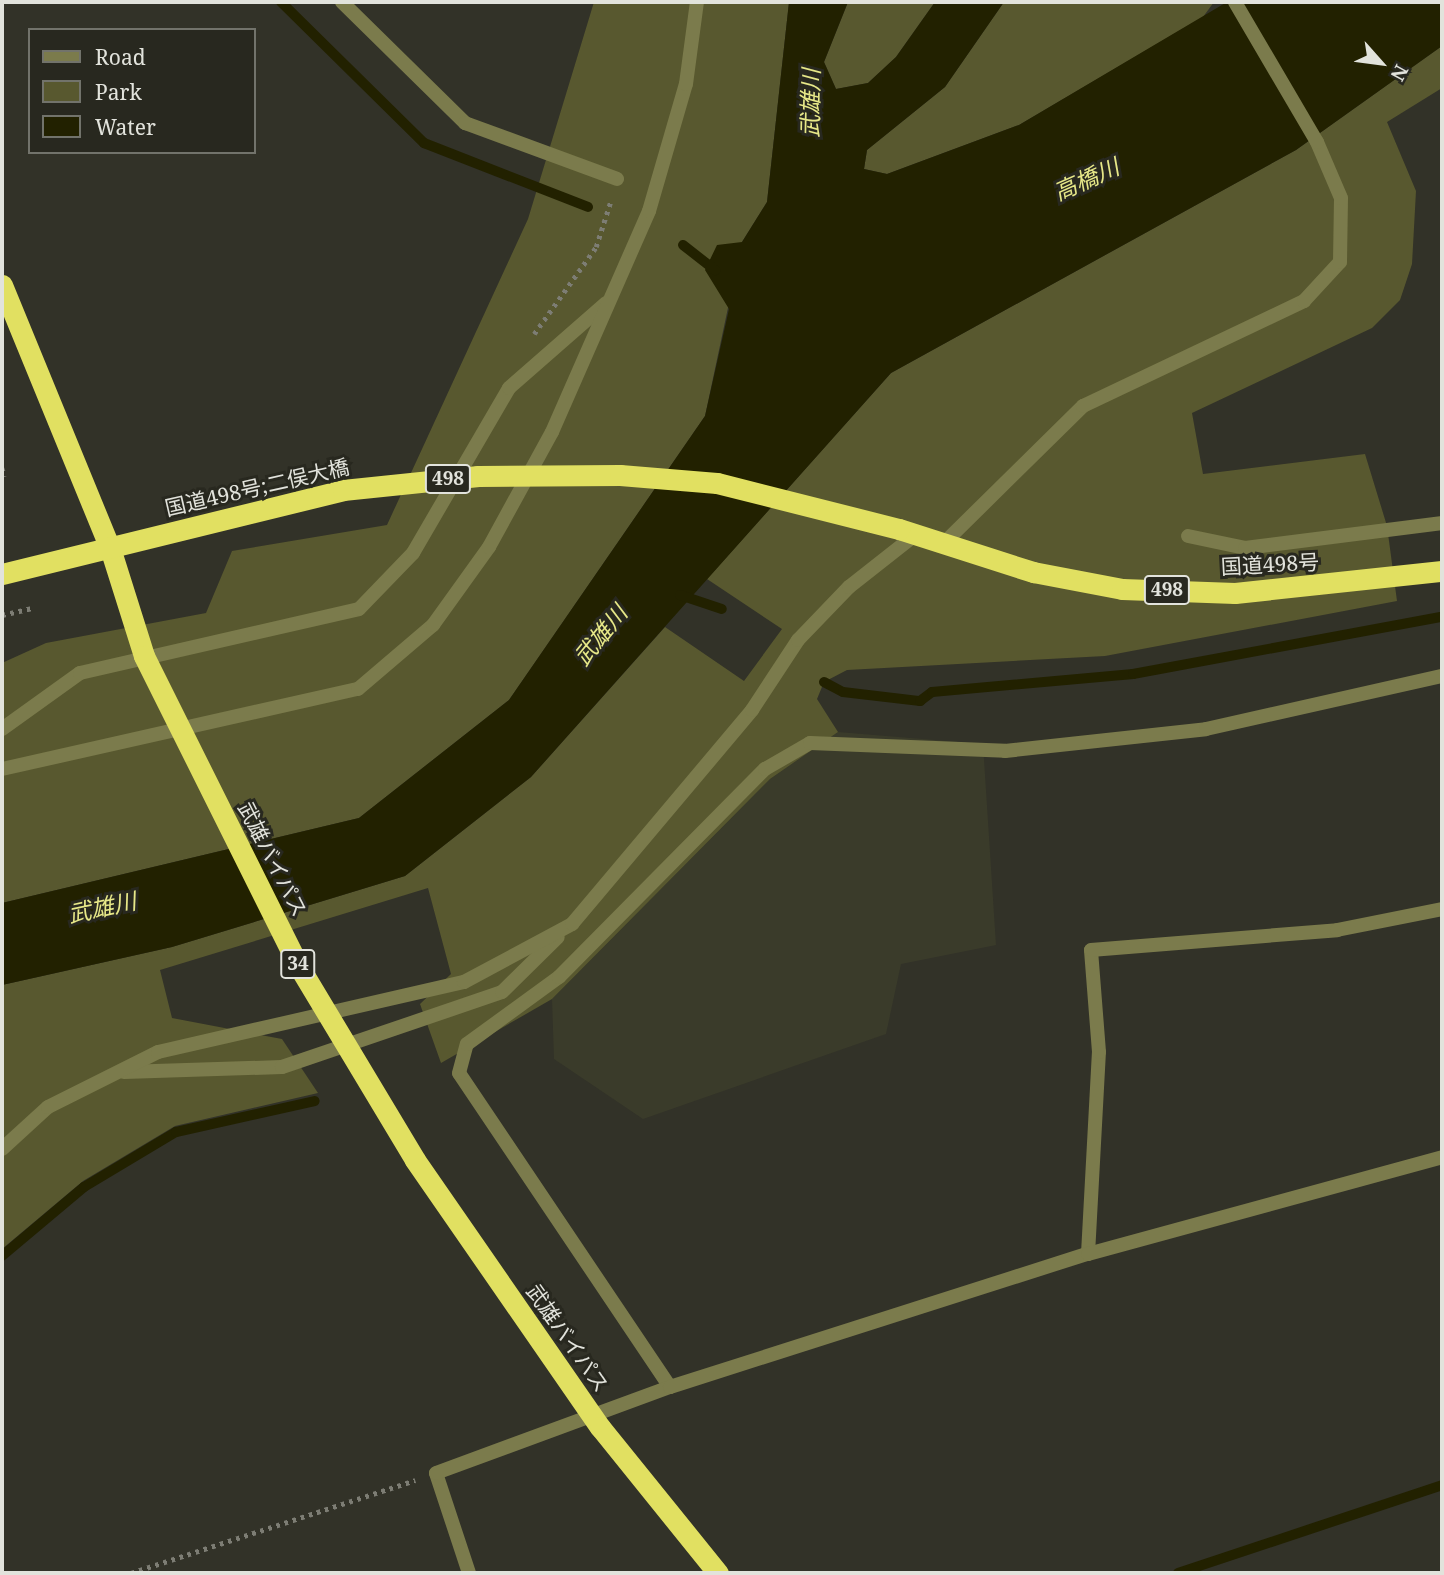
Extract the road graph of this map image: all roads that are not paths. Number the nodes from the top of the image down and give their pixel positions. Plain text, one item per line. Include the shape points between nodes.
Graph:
1 (342, 2) edge
2 (697, 2) edge
3 (1235, 2) edge
4 (617, 179) road end
5 (2, 285) edge
6 (610, 300) junction
7 (1442, 523) edge
8 (907, 532) junction
9 (1188, 536) dead end
10 (943, 544) junction
11 (110, 548) junction
12 (1442, 571) edge
13 (2, 574) edge
14 (1442, 676) edge
15 (2, 729) edge
16 (2, 768) edge
17 (1442, 909) edge
18 (572, 924) junction
19 (502, 992) junction
20 (506, 1017) junction
21 (118, 1072) junction
22 (2, 1149) edge
23 (1442, 1157) edge
24 (1088, 1254) junction
25 (670, 1387) junction
26 (469, 1573) edge
27 (718, 1573) edge

1 - 4 street via 465,123
2 - 6 street via 679,110 649,211
3 - 10 street via 1317,142 1341,198 1340,262 1304,301 1083,406
5 - 11 highway, 武雄バイパス / 34, bridge
6 - 15 street via 509,388 413,553 359,609 80,673
6 - 16 street via 552,432 489,547 433,625 358,689
7 - 9 street via 1245,548
8 - 10 highway, 国道498号 / 498
8 - 11 highway, 国道498号;二俣大橋 / 498, bridge via 717,483 620,475 478,476 343,490
8 - 18 street via 798,640 752,710
10 - 12 highway, 国道498号 / 498 via 1033,572 1122,589 1235,593
11 - 13 highway, 国道498号;二俣大橋 / 498, bridge
11 - 27 highway, 武雄バイパス / 34, bridge via 144,656 305,976 422,1171 600,1427
14 - 20 street via 1206,729 1005,751 810,743 765,769 559,977
17 - 24 street via 1337,930 1091,950 1099,1052
18 - 19 street
18 - 21 street via 464,982 158,1052
19 - 20 street
19 - 21 street via 282,1067
20 - 25 street via 467,1044 458,1073
21 - 22 street via 48,1107
23 - 24 street
24 - 25 street
25 - 26 street via 436,1473

